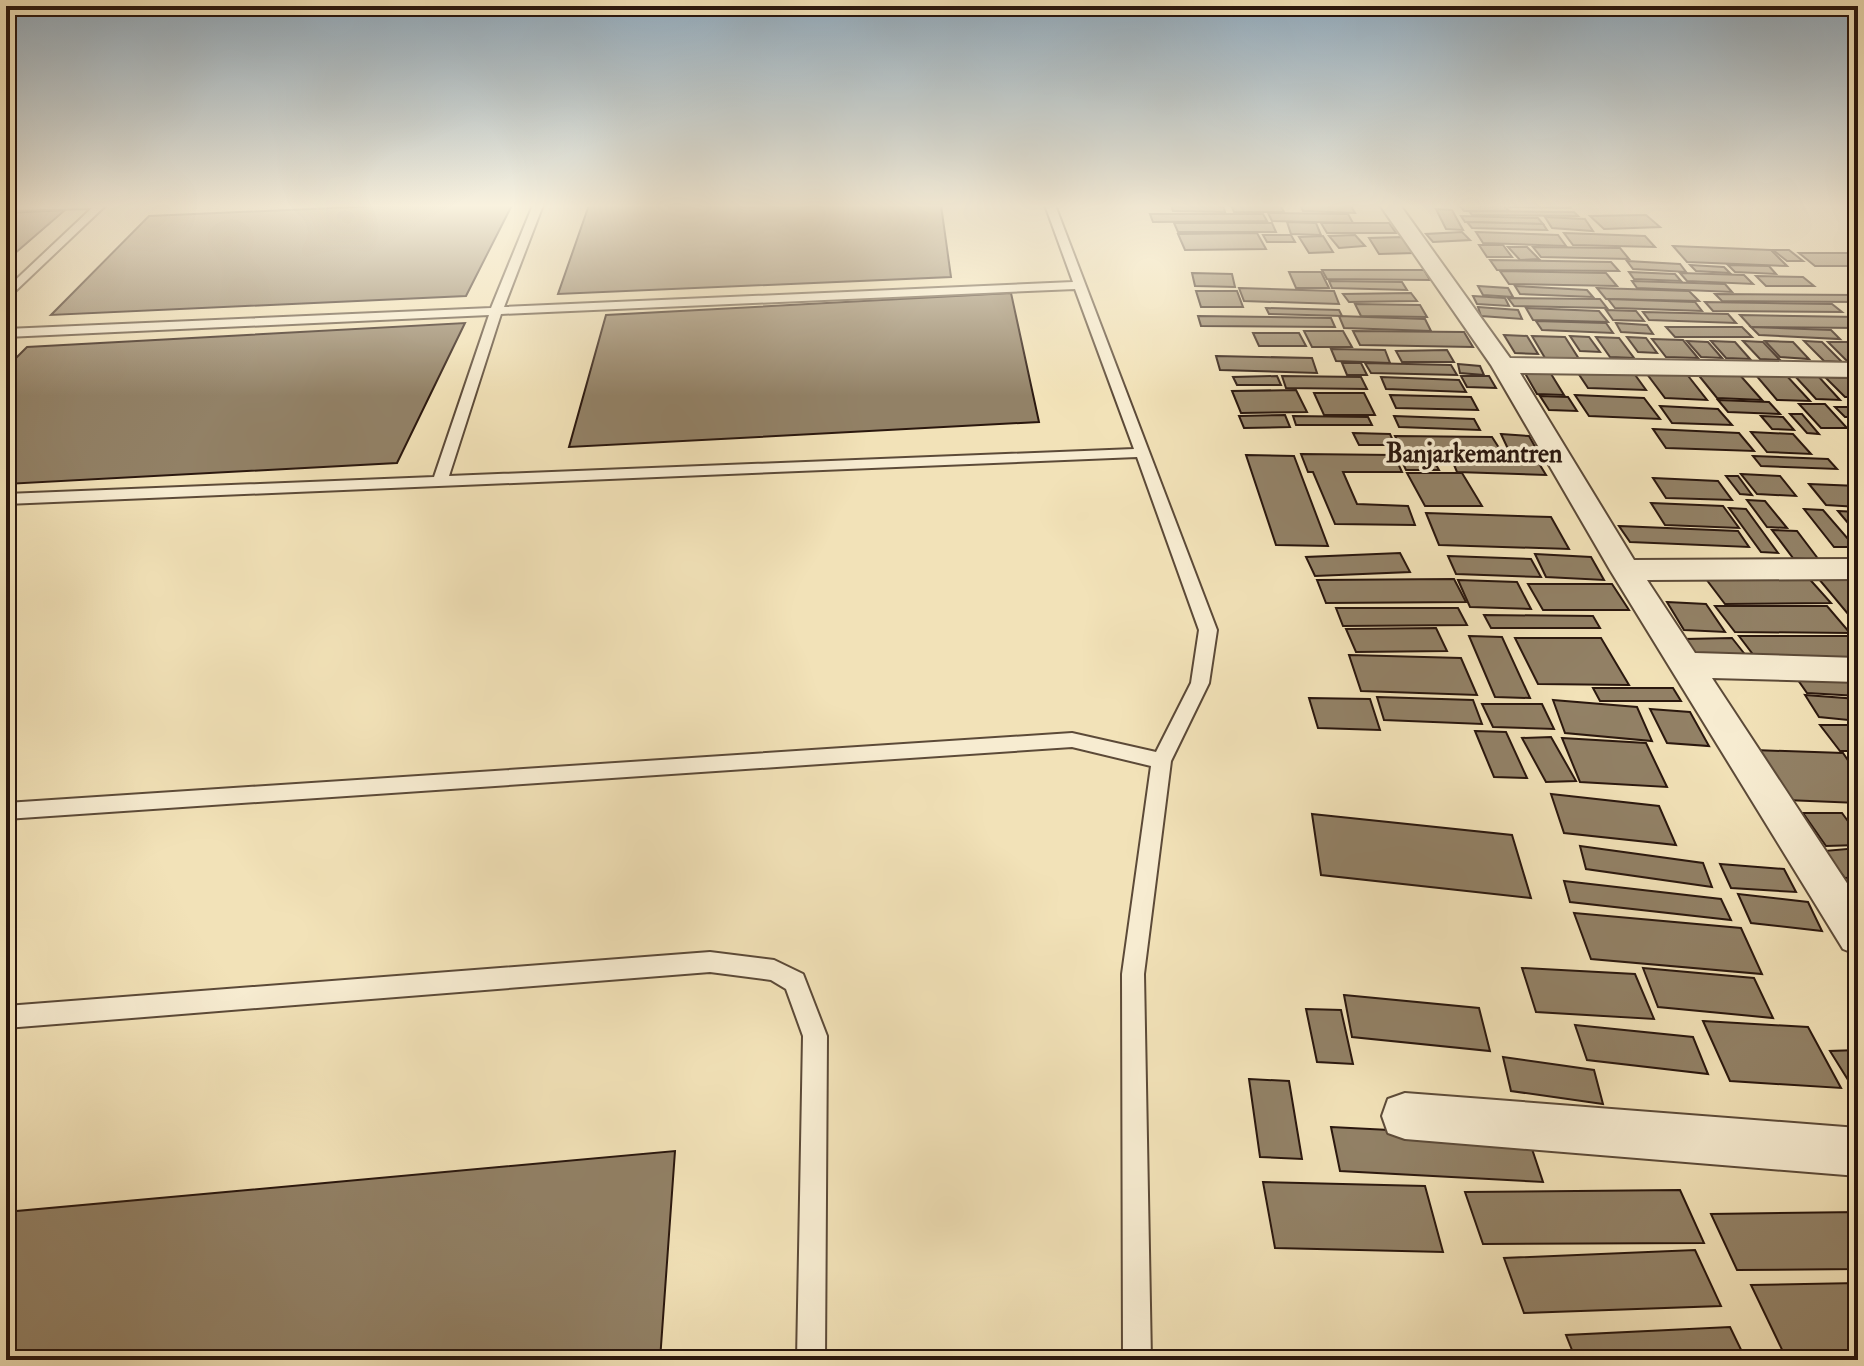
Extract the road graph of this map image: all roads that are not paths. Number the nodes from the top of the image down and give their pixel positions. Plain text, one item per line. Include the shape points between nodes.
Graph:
1 (34, 269) edge
2 (513, 269) edge
3 (1073, 269) edge
4 (1435, 269) edge
5 (1079, 285) junction
6 (6, 296) edge
7 (496, 311) junction
8 (6, 333) edge
9 (1503, 365) junction
10 (1858, 370) edge
11 (1141, 453) junction
12 (441, 479) junction
13 (6, 499) edge
14 (1858, 569) edge
15 (1625, 570) junction
16 (1688, 665) junction
17 (1858, 670) edge
18 (1161, 761) junction
19 (6, 811) edge
20 (1858, 936) edge
21 (6, 1017) edge
22 (1405, 1116) dead end
23 (1858, 1152) edge
24 (811, 1360) edge
25 (1137, 1360) edge

1 - 6 lane
2 - 7 lane
3 - 5 lane
4 - 9 street
5 - 7 lane
5 - 11 lane
7 - 8 lane
7 - 12 lane
9 - 10 street
9 - 15 street
11 - 12 lane
11 - 18 lane via 1208,630 1200,683
12 - 13 lane
14 - 15 street
15 - 16 street
16 - 17 street
16 - 20 street
18 - 19 lane via 1072,740
18 - 25 lane via 1133,974
21 - 24 lane via 710,962 774,970 795,982 815,1036
22 - 23 street

